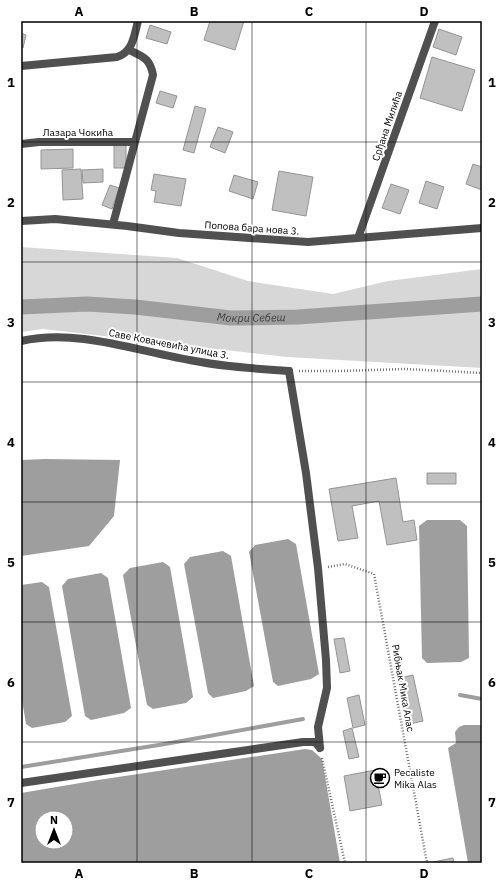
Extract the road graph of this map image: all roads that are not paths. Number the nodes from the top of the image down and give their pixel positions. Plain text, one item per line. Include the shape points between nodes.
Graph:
1 (138, 21) edge
2 (435, 21) edge
3 (128, 50) junction
4 (21, 66) edge
5 (135, 142) junction
6 (21, 144) edge
7 (21, 221) edge
8 (113, 224) junction
9 (482, 228) edge
10 (358, 238) junction
11 (21, 341) edge
12 (21, 783) edge

1 - 3 street
2 - 10 street, Срђана Милића
3 - 4 street via 124,55 116,57
3 - 5 street via 144,57 152,67 153,75
5 - 6 street, Лазара Чокића
5 - 8 street
7 - 8 street, Попова бара нова 3. via 55,219
8 - 10 street, Попова бара нова 3. via 179,233 308,242
9 - 10 street, Попова бара нова 3.
11 - 12 street, Саве Ковачевића улица 3. via 66,338 109,343 195,361 289,371 318,568 327,688 318,727 320,748 315,742 303,742

